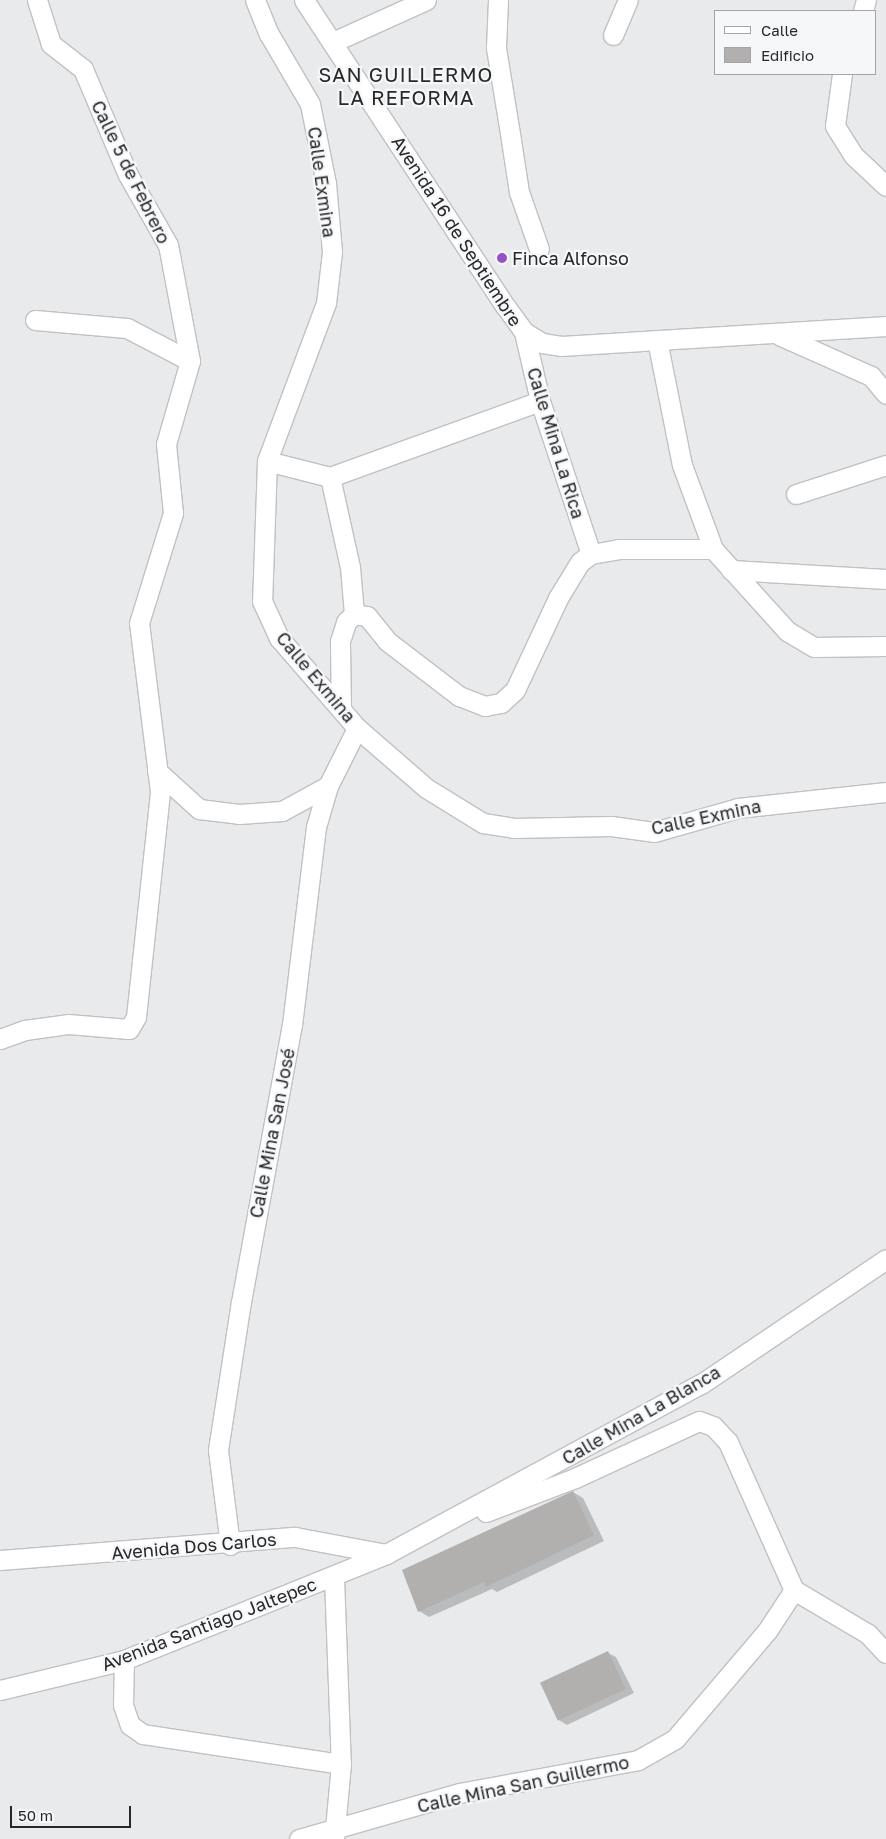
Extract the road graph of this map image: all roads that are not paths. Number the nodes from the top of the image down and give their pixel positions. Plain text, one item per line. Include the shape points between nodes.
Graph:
1 (37, 0) edge
2 (255, 0) edge
3 (304, 0) edge
4 (426, 0) edge
5 (498, 0) edge
6 (628, 0) edge
7 (613, 34) dead end
8 (333, 42) junction
9 (842, 75) edge
10 (886, 186) edge
11 (539, 249) dead end
12 (35, 320) dead end
13 (886, 326) edge
14 (524, 332) junction
15 (776, 334) junction
16 (657, 340) junction
17 (190, 361) junction
18 (886, 394) edge
19 (540, 401) junction
20 (267, 460) junction
21 (886, 465) edge
22 (330, 477) junction
23 (796, 494) dead end
24 (712, 549) junction
25 (591, 554) junction
26 (731, 570) junction
27 (886, 579) edge
28 (354, 614) junction
29 (886, 646) edge
30 (341, 708) junction
31 (357, 728) junction
32 (157, 771) junction
33 (328, 786) junction
34 (886, 792) edge
35 (0, 1039) edge
36 (886, 1259) edge
37 (454, 1520) junction
38 (230, 1545) junction
39 (386, 1554) junction
40 (0, 1560) edge
41 (334, 1577) junction
42 (794, 1590) junction
43 (886, 1653) edge
44 (124, 1660) junction
45 (0, 1690) edge
46 (341, 1764) junction
47 (335, 1834) edge
48 (299, 1839) edge

1 - 17 street, Calle 5 de Febrero via 51,44 83,69 128,175 168,245
2 - 20 street, Calle Exmina via 269,34 310,104 326,183 332,252 326,303
3 - 8 street, Avenida 16 de Septiembre
4 - 8 street
5 - 11 street via 496,48 512,149 520,192
6 - 7 street
8 - 14 street, Avenida 16 de Septiembre
9 - 10 street via 836,92 835,126 853,155
12 - 17 street via 127,328
13 - 15 street, Avenida 16 de Septiembre
14 - 16 street, Avenida 16 de Septiembre via 562,346
14 - 19 street, Calle Mina La Rica
15 - 16 street, Avenida 16 de Septiembre
15 - 18 street via 871,376
16 - 24 street via 682,465
17 - 32 street, Calle 5 de Febrero via 166,444 173,512 139,623
19 - 22 street
19 - 25 street, Calle Mina La Rica
20 - 22 street
20 - 30 street, Calle Exmina via 262,602 279,638
21 - 23 street
22 - 28 street via 350,567
24 - 25 street via 618,549
24 - 26 street
25 - 28 street via 580,562 558,598 515,690 501,703 484,706 459,696 387,641 367,616
26 - 27 street
26 - 29 street via 787,632 814,647
28 - 30 street via 346,622 340,641
30 - 31 street, Calle Exmina
31 - 33 street, Calle Mina San José
31 - 34 street, Calle Exmina via 426,788 483,823 513,828 611,826 654,832 738,808
32 - 33 street via 199,809 239,814 282,811
32 - 35 street via 160,791 136,1017 129,1028 68,1024 25,1030
33 - 38 street, Calle Mina San José via 316,827 292,1025 218,1450
36 - 37 street, Calle Mina La Blanca via 701,1384
37 - 39 street, Calle Mina La Blanca
37 - 42 street via 567,1482 699,1421 713,1426 728,1442
38 - 39 street, Avenida Dos Carlos via 296,1536
38 - 40 street, Avenida Dos Carlos
39 - 41 street, Avenida Santiago Jaltepec
41 - 44 street, Avenida Santiago Jaltepec
41 - 46 street
42 - 43 street via 868,1634
42 - 47 street, Calle Mina San Guillermo via 767,1631 675,1739 638,1760 459,1794
44 - 45 street, Avenida Santiago Jaltepec
44 - 46 street via 123,1705 130,1725 143,1734
46 - 47 street
47 - 48 street, Calle Mina San Guillermo

